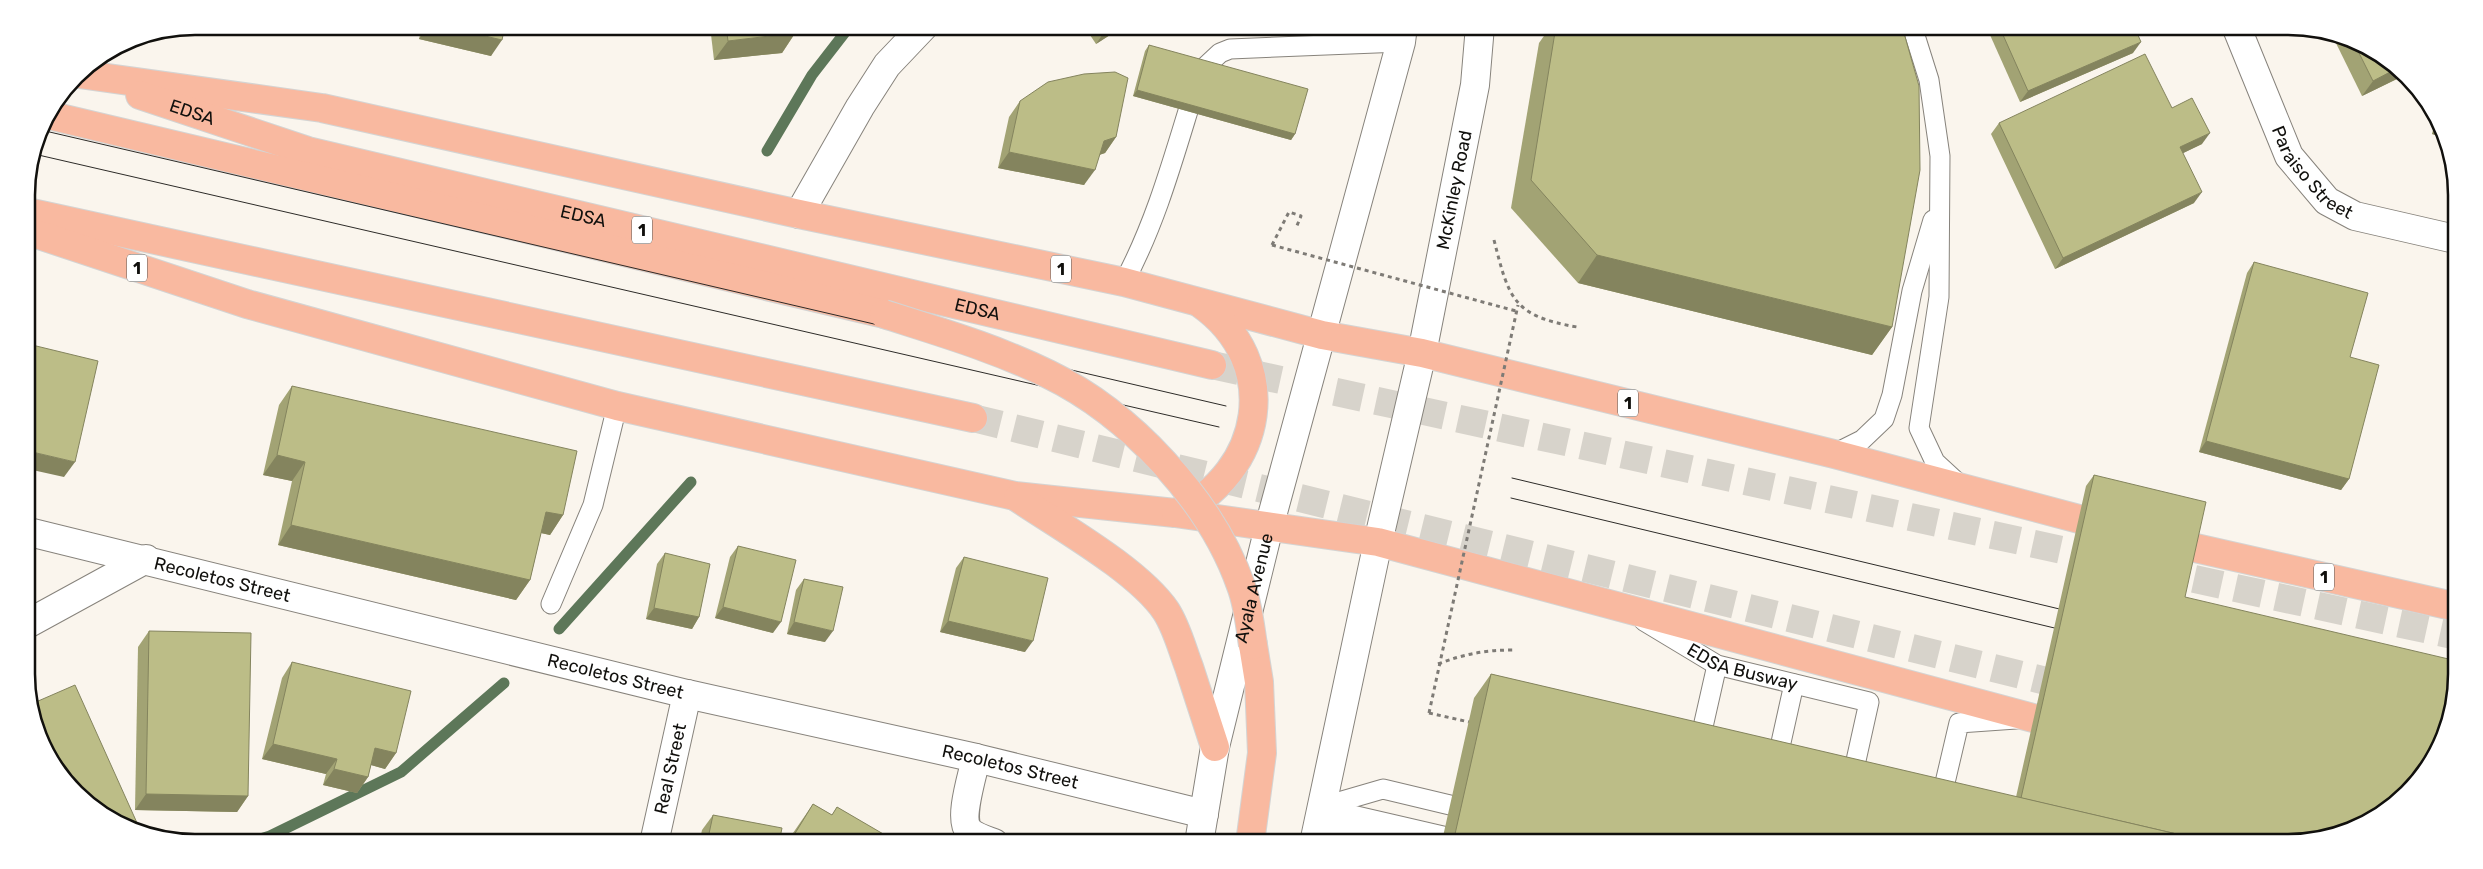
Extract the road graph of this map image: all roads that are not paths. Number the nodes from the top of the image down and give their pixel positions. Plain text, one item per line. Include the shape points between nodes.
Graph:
1 (915, 35) edge
2 (1391, 35) edge
3 (1402, 35) edge
4 (1479, 35) edge
5 (1915, 35) edge
6 (2240, 35) edge
7 (1205, 67) edge
8 (89, 76) edge
9 (87, 78) edge
10 (1188, 111) edge
11 (55, 117) edge
12 (1939, 202) junction
13 (35, 214) edge
14 (799, 214) junction
15 (35, 234) edge
16 (2448, 237) edge
17 (1124, 282) junction
18 (1194, 299) junction
19 (1322, 335) junction
20 (1422, 352) junction
21 (1212, 365) tunnel mouth
22 (617, 406) junction
23 (973, 418) tunnel mouth
24 (1834, 454) junction
25 (1963, 488) junction
26 (1015, 496) junction
27 (1175, 513) junction
28 (2079, 518) dead end
29 (1269, 527) junction
30 (35, 534) edge
31 (1378, 542) junction
32 (2191, 546) edge
33 (146, 559) junction
34 (551, 604) dead end
35 (2448, 605) edge
36 (1626, 610) junction
37 (35, 620) edge
38 (1717, 665) junction
39 (1794, 684) junction
40 (687, 694) junction
41 (2033, 718) joint
42 (1215, 747) junction
43 (1697, 750) edge
44 (976, 758) junction
45 (1775, 769) edge
46 (1850, 786) edge
47 (1450, 805) dead end
48 (1940, 807) edge
49 (1204, 814) junction
50 (1318, 823) edge
51 (656, 834) edge
52 (973, 834) edge
53 (1201, 834) edge
54 (1251, 834) edge
55 (1368, 834) edge
56 (1424, 834) edge

1 - 14 street via 887,65 860,106
2 - 7 lane via 1230,50
3 - 19 street
4 - 20 street, McKinley Road via 1475,85
5 - 12 lane via 1929,80 1940,156
6 - 16 street, Paraiso Street via 2289,156 2327,201 2355,216
8 - 14 highway, 1 via 322,108
9 - 21 highway, EDSA / 1 via 308,151
10 - 17 lane via 1157,211
11 - 54 highway, bridge via 884,314 978,344 1076,389 1114,416 1182,483 1230,558 1242,588 1256,664 1262,753
12 - 24 lane via 1912,291 1892,395 1884,419 1862,440
12 - 25 lane via 1939,297 1918,428 1935,462
13 - 23 highway, 1
14 - 17 highway, 1
15 - 22 highway, 1 via 247,304
17 - 18 highway, 1
18 - 19 highway, 1
18 - 27 highway via 1228,329 1240,348 1249,368 1253,413 1241,456 1229,475 1195,504
19 - 20 highway, 1
19 - 29 street, Ayala Avenue
20 - 24 highway, 1
20 - 31 street
22 - 26 highway, 1
22 - 34 lane via 593,505
24 - 25 highway, 1
25 - 28 highway, 1
26 - 27 highway, 1
26 - 42 highway via 1115,564 1156,598 1167,612 1179,638
27 - 29 highway, 1
29 - 31 highway, 1
29 - 42 street, Ayala Avenue
30 - 33 street, Recoletos Street
31 - 36 highway, 1
31 - 50 street
32 - 35 highway, 1
33 - 37 street
33 - 40 street, Recoletos Street
36 - 38 lane, EDSA Busway
36 - 41 highway, 1
38 - 39 lane, EDSA Busway
38 - 43 lane
39 - 45 lane
39 - 46 lane, EDSA Busway via 1869,702
40 - 44 street, Recoletos Street
40 - 51 street, Real Street
41 - 48 lane via 1959,723
42 - 49 street, Ayala Avenue
44 - 49 street, Recoletos Street
44 - 52 street via 964,818 968,830
47 - 50 lane via 1383,790
49 - 53 street, Ayala Avenue
50 - 55 lane
50 - 56 lane

